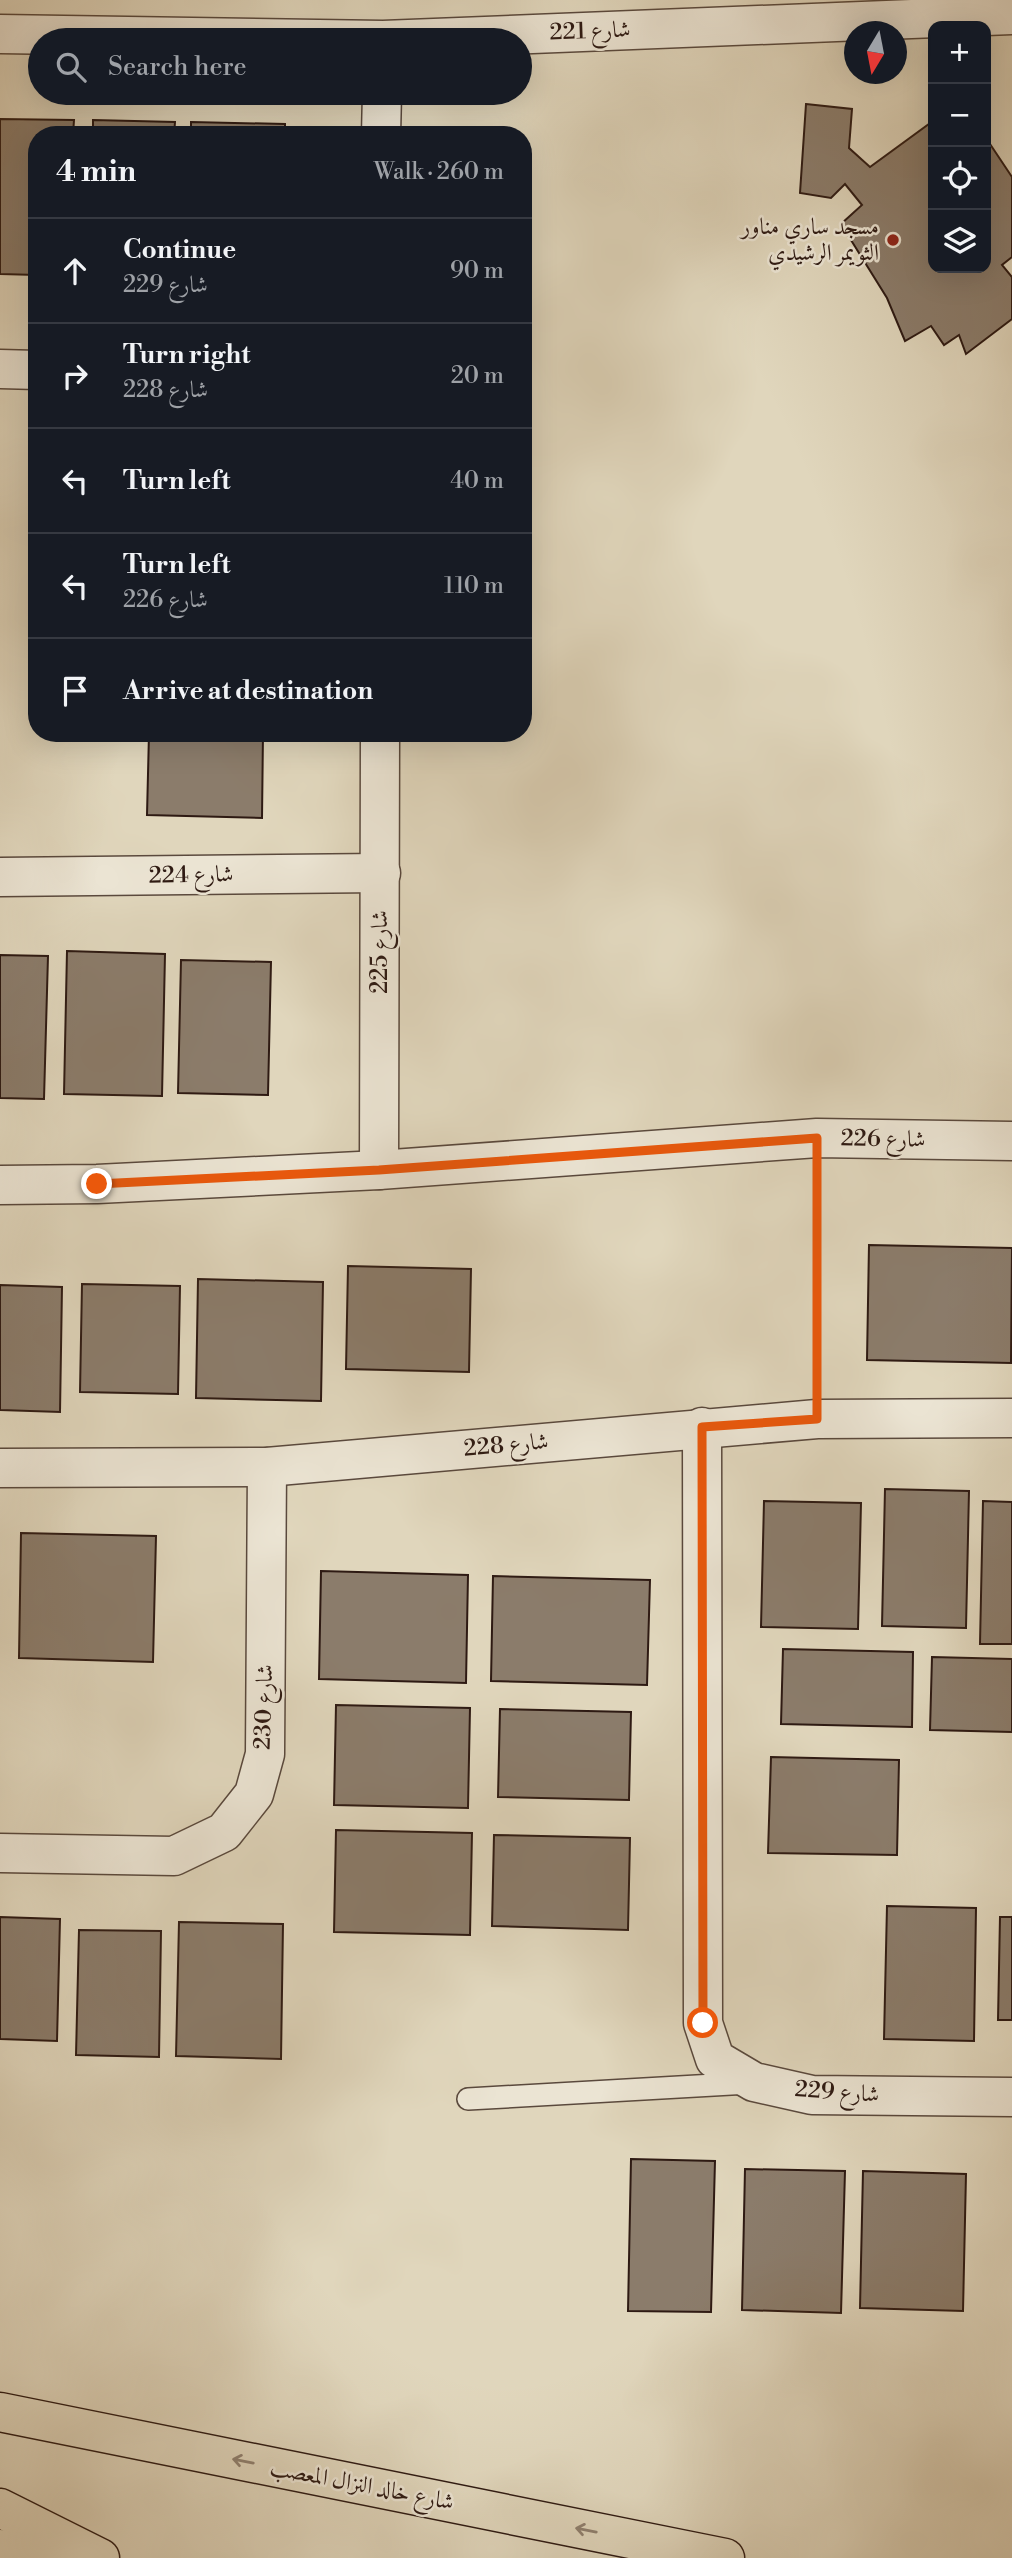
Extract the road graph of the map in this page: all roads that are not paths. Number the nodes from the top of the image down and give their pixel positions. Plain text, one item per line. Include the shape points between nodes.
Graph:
1 (1012, 15) edge
2 (0, 34) edge
3 (28, 34) edge
4 (532, 34) edge
5 (382, 105) edge
6 (381, 126) edge
7 (0, 369) edge
8 (28, 370) edge
9 (380, 742) edge
10 (381, 873) junction
11 (0, 877) edge
12 (1012, 1141) edge
13 (379, 1170) junction
14 (0, 1185) edge
15 (1012, 1418) edge
16 (702, 1427) junction
17 (267, 1467) junction
18 (0, 1468) edge
19 (0, 1853) edge
20 (754, 2082) junction
21 (1012, 2097) edge
22 (468, 2099) dead end
23 (0, 2412) edge
24 (0, 2508) edge
25 (0, 2549) edge
26 (48, 2558) edge
27 (100, 2558) edge
28 (725, 2558) edge

1 - 4 street, شارع 221
2 - 3 street, شارع 221
5 - 6 street
7 - 8 street
9 - 10 street, شارع 225
10 - 11 street, شارع 224
10 - 13 street, شارع 225
12 - 13 street, شارع 226 via 817,1138
13 - 14 street, شارع 226
15 - 16 street, شارع 228 via 817,1419
16 - 17 street, شارع 228
16 - 20 street, شارع 229 via 703,2023 715,2059
17 - 18 street, شارع 228
17 - 19 street, شارع 230 via 265,1754 254,1794 224,1832 174,1856
20 - 21 street, شارع 229 via 812,2095
20 - 22 lane
28 -> 23 main road, شارع خالد النزال المعصب
24 - 27 main road
25 - 26 main road

